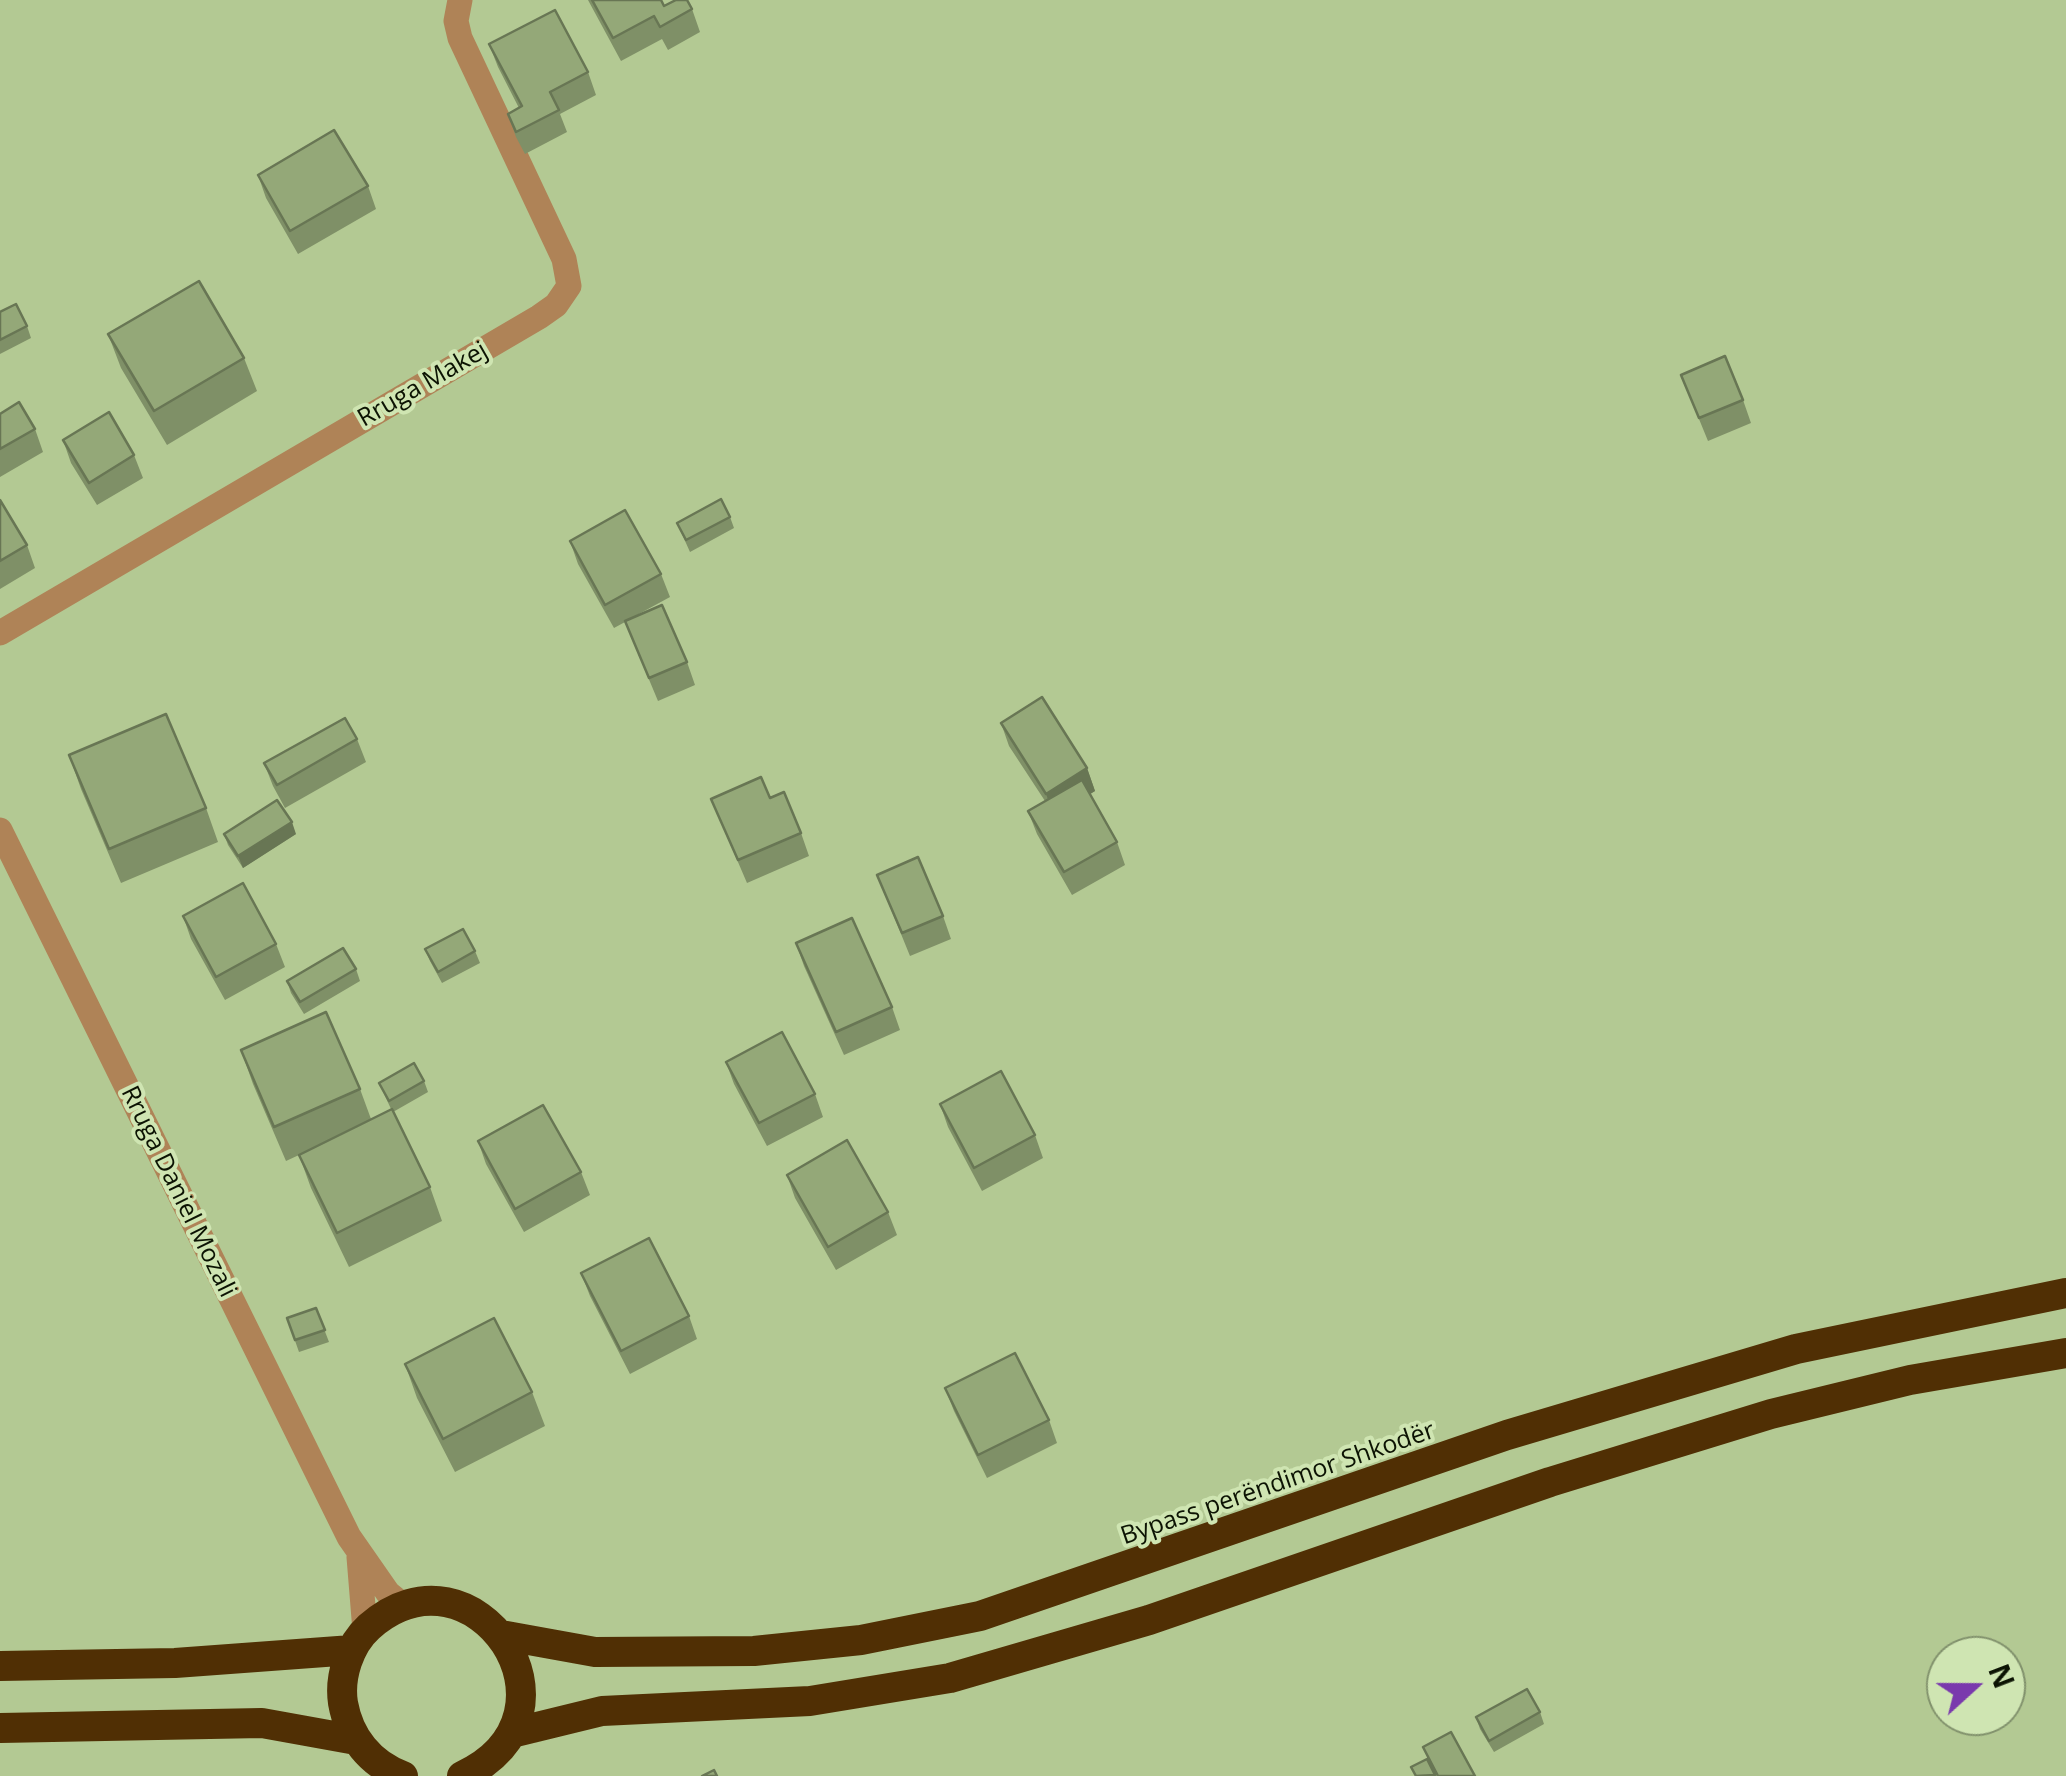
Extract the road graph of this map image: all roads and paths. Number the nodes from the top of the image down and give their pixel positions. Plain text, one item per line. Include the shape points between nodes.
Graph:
1 (460, 0) edge
2 (0, 633) edge
3 (0, 830) edge
4 (2066, 1294) edge
5 (2066, 1353) edge
6 (358, 1552) junction
7 (404, 1606) junction
8 (501, 1635) junction
9 (358, 1640) junction
10 (0, 1666) edge
11 (0, 1728) edge
12 (356, 1740) junction
13 (487, 1764) edge
14 (402, 1776) edge

1 - 2 street, Rruga Makej via 460,38 564,260 570,286 563,297
3 - 6 street, Rruga Daniel Mozali
4 - 8 highway, Bypass perëndimor Shkodër via 1796,1349 1507,1436 980,1616 861,1640 754,1651 595,1652
5 - 13 highway via 1910,1380 1771,1414 1149,1620 950,1678 810,1702 602,1712
6 - 7 street, Rruga Daniel Mozali
6 - 9 street, Rruga Daniel Mozali
7 - 8 highway, Bypass perëndimor Shkodër via 451,1603
7 - 9 highway
8 - 13 highway via 522,1687
9 - 10 highway via 174,1663
9 - 12 highway via 342,1696
11 - 12 highway via 262,1722
12 - 14 highway

